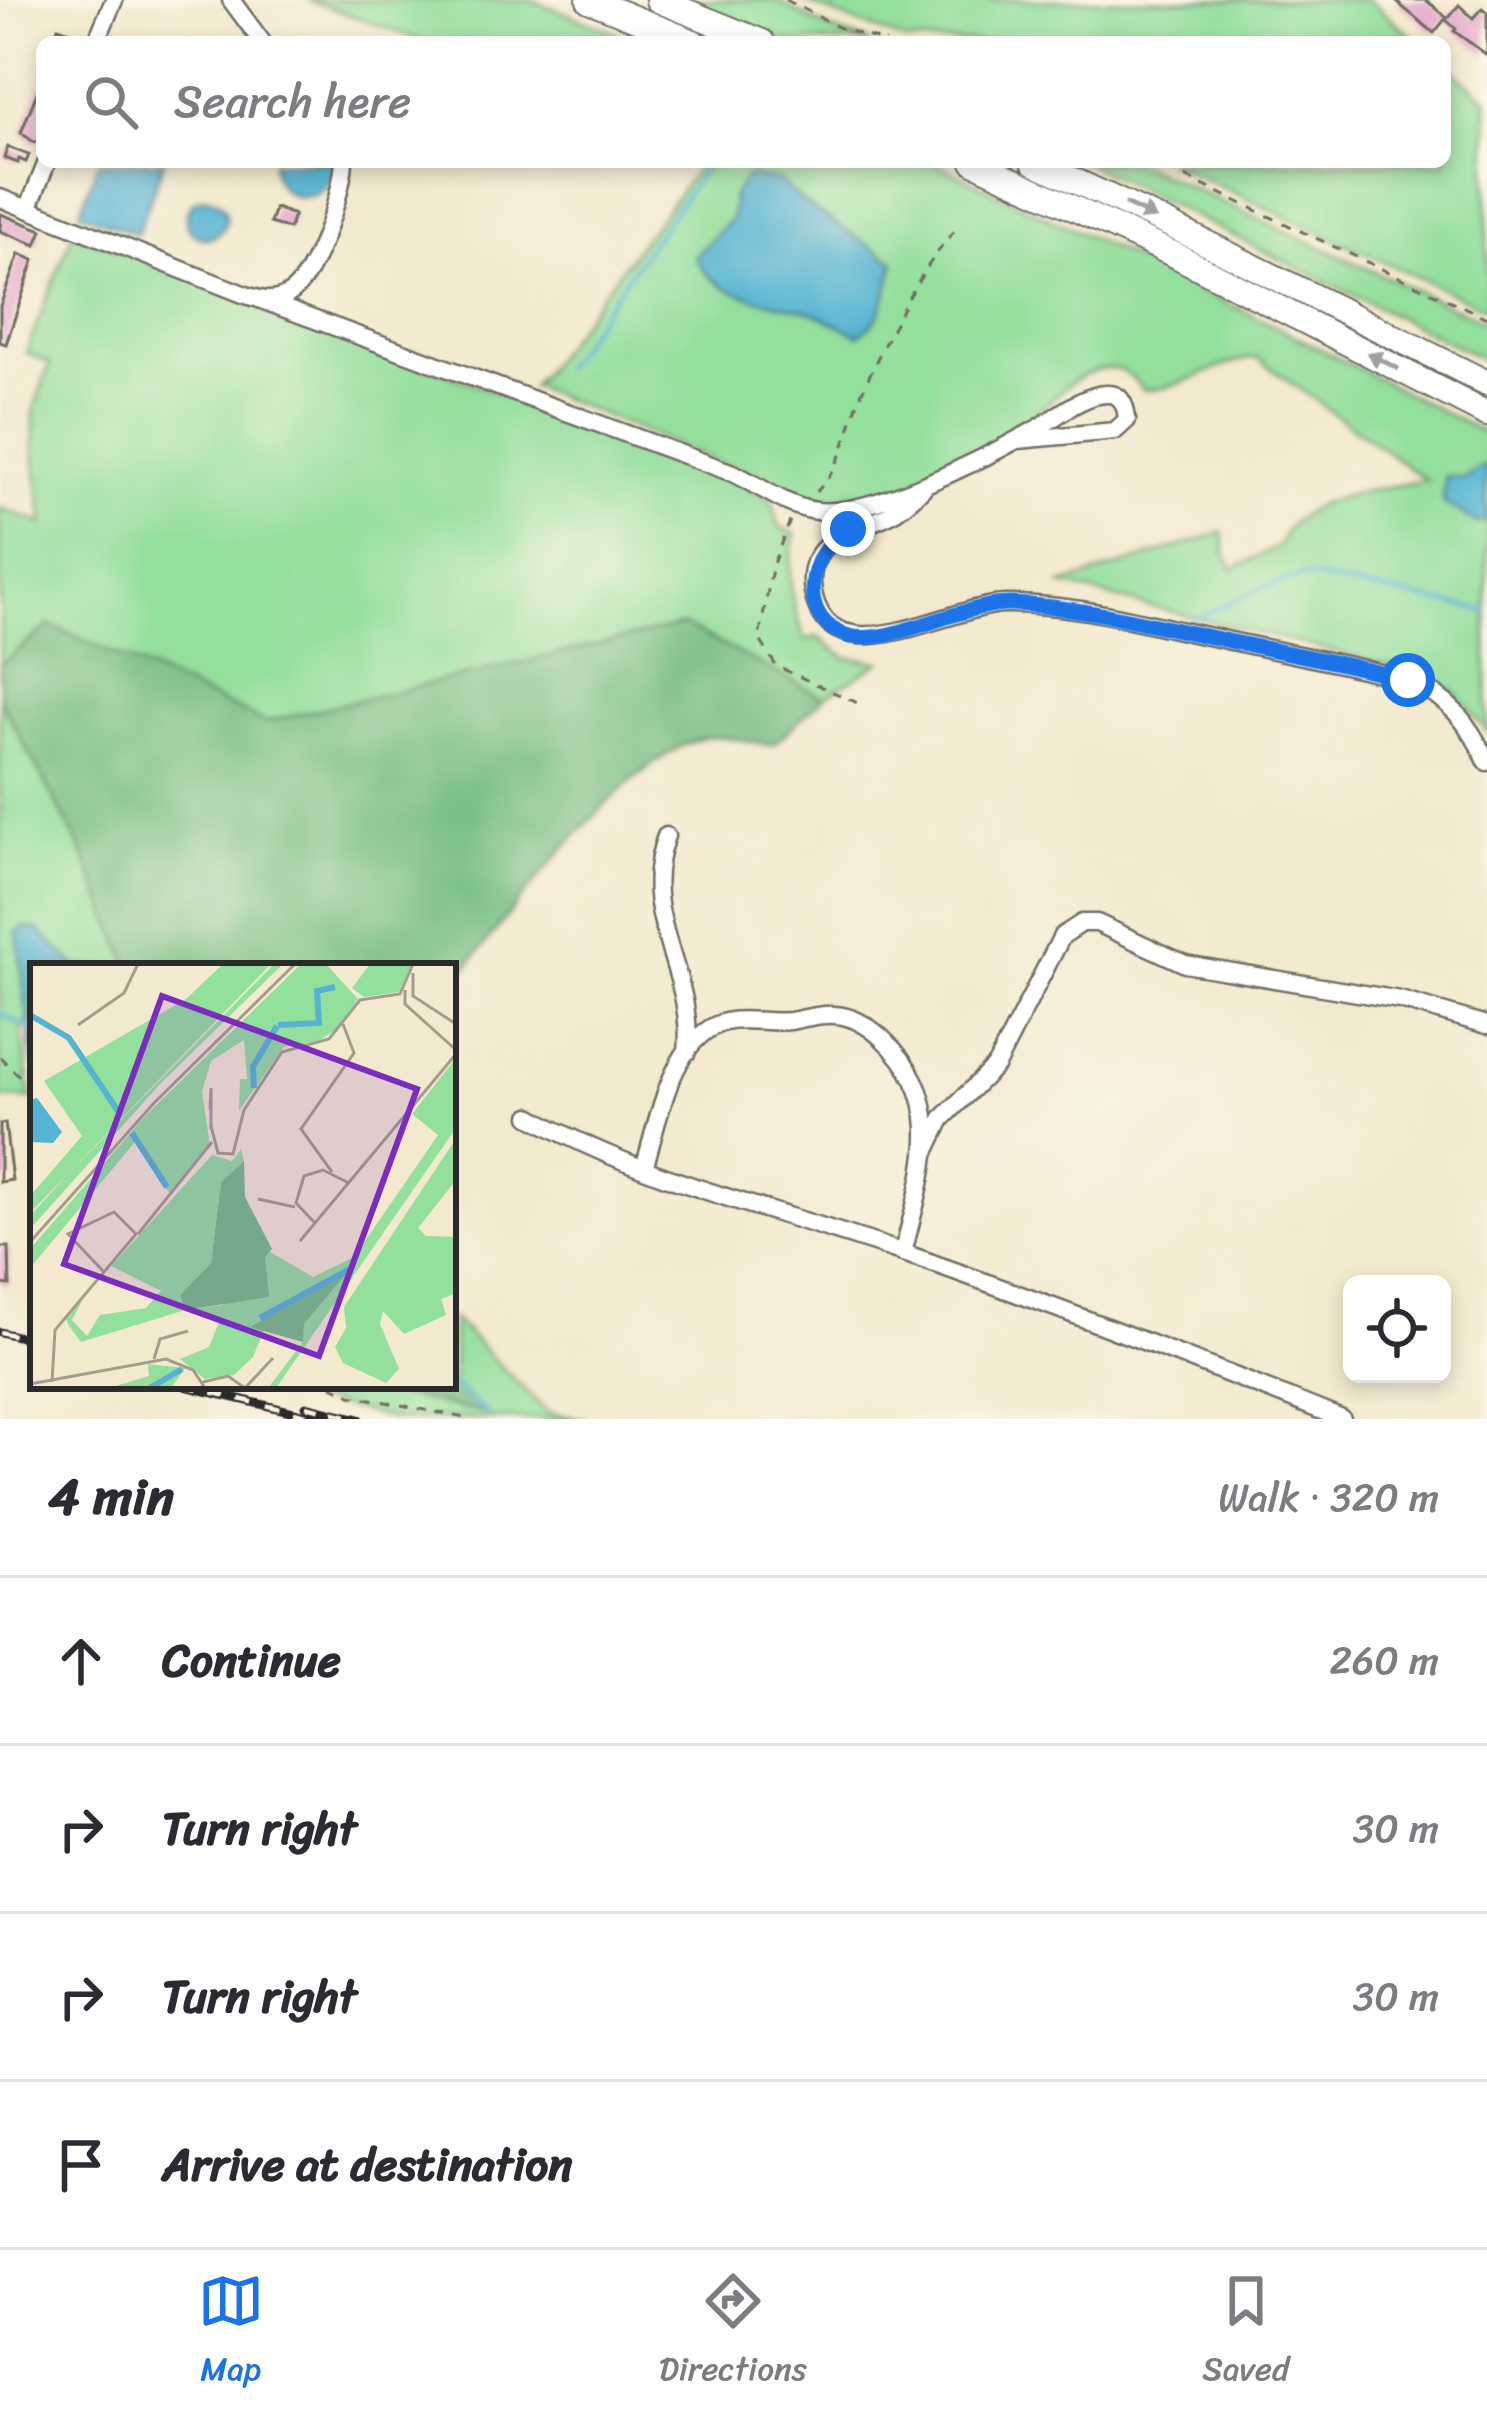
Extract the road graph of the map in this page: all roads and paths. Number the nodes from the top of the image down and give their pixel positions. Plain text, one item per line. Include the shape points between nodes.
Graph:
1 (114, 0) edge
2 (231, 0) edge
3 (589, 0) edge
4 (658, 0) edge
5 (786, 0) edge
6 (99, 36) edge
7 (258, 36) edge
8 (678, 36) edge
9 (747, 36) edge
10 (866, 36) edge
11 (45, 168) edge
12 (343, 168) edge
13 (987, 168) edge
14 (1047, 168) edge
15 (1166, 168) edge
16 (0, 198) edge
17 (28, 208) junction
18 (954, 231) dead end
19 (261, 300) junction
20 (1487, 318) edge
21 (1487, 383) edge
22 (1487, 414) edge
23 (1018, 440) junction
24 (938, 476) junction
25 (797, 507) junction
26 (864, 706) dead end
27 (1487, 762) edge
28 (666, 836) dead end
29 (1487, 1025) edge
30 (687, 1053) junction
31 (0, 1057) edge
32 (30, 1087) edge
33 (530, 1116) dead end
34 (926, 1152) junction
35 (644, 1168) junction
36 (903, 1253) junction
37 (338, 1389) edge
38 (470, 1419) edge
39 (1342, 1419) edge

1 - 6 lane
2 - 7 lane
3 - 8 highway
4 - 9 highway
5 - 10 path
11 - 17 lane
12 - 19 lane via 302,282 284,297
22 -> 13 highway
14 -> 21 highway
15 - 20 path
16 - 17 lane
17 - 19 lane
18 - 25 path via 882,350 828,482
19 - 25 lane via 733,473
23 - 23 lane via 1093,397 1111,393 1126,407 1127,421 1115,431
23 - 24 lane
24 - 25 lane via 847,511
24 - 27 lane via 896,511 834,537 817,557 815,599 838,631 870,636 1006,604 1110,615 1408,680 1462,715
25 - 26 path via 772,564 759,638 776,666
28 - 30 lane via 655,895 687,1002
29 - 34 lane via 1400,1000 1185,964 1082,923 1062,936 996,1065 942,1119
30 - 34 lane via 723,1022 856,1020 892,1048 918,1084
30 - 35 lane
31 - 32 path
33 - 35 lane
34 - 36 lane
35 - 36 lane
36 - 39 lane
37 - 38 path

